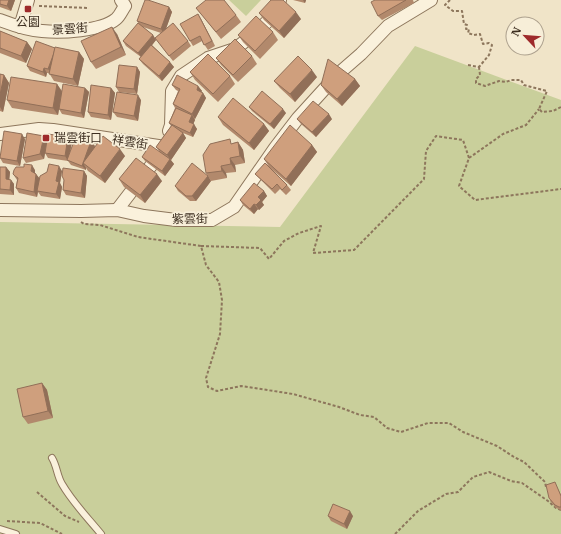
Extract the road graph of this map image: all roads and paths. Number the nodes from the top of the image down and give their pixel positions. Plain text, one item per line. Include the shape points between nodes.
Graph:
1 (121, 0) edge
2 (280, 0) edge
3 (431, 0) edge
4 (450, 0) edge
5 (26, 3) edge
6 (89, 8) dead end
7 (0, 20) edge
8 (20, 27) junction
9 (468, 65) dead end
10 (479, 67) junction
11 (561, 107) edge
12 (540, 109) junction
13 (0, 134) edge
14 (165, 147) junction
15 (468, 158) junction
16 (561, 189) edge
17 (0, 210) edge
18 (117, 210) junction
19 (81, 222) dead end
20 (201, 246) junction
21 (52, 458) dead end
22 (547, 489) edge
23 (37, 492) dead end
24 (552, 502) edge
25 (561, 509) edge
26 (90, 520) junction
27 (7, 521) dead end
28 (0, 529) edge
29 (16, 534) edge
30 (62, 534) edge
31 (101, 534) edge
32 (395, 534) edge

1 - 8 street, 景雲街 via 125,6 117,18 104,25 80,30 41,31
2 - 14 street via 269,20 253,35 235,48 208,58 181,76 172,91 171,125
3 - 18 street, 紫雲街 via 388,26 338,74 298,118 234,207 212,220 176,220
4 - 10 path via 445,5 453,11 462,11 464,24 467,25 466,29 469,29 468,33 480,34 482,44 492,45 489,55
5 - 6 path
5 - 8 street
7 - 8 street, 景雲街
9 - 10 path
10 - 12 path via 480,75 476,83 485,86 500,81 521,80 524,85 547,90
11 - 12 path via 553,111 542,112
12 - 15 path via 526,125 503,134
13 - 14 street, 祥雲街 via 52,130
14 - 18 street
15 - 16 path via 459,186 475,200
15 - 20 path via 463,140 436,136 426,151 424,179 354,250 313,253 321,226 284,241 269,259 260,248
17 - 18 street, 紫雲街
19 - 20 path via 100,225 138,238
20 - 22 path via 206,265 219,282 222,300 220,334 206,378 208,387 218,392 241,386 294,394 374,417 386,428 401,432 428,423 449,423 524,462 545,482
21 - 26 lane via 69,496
23 - 26 path via 65,516 78,522
24 - 25 path
25 - 32 path via 522,483 489,472 473,477 458,492 446,494 418,511
26 - 31 lane
27 - 30 path via 40,523
28 - 29 lane

